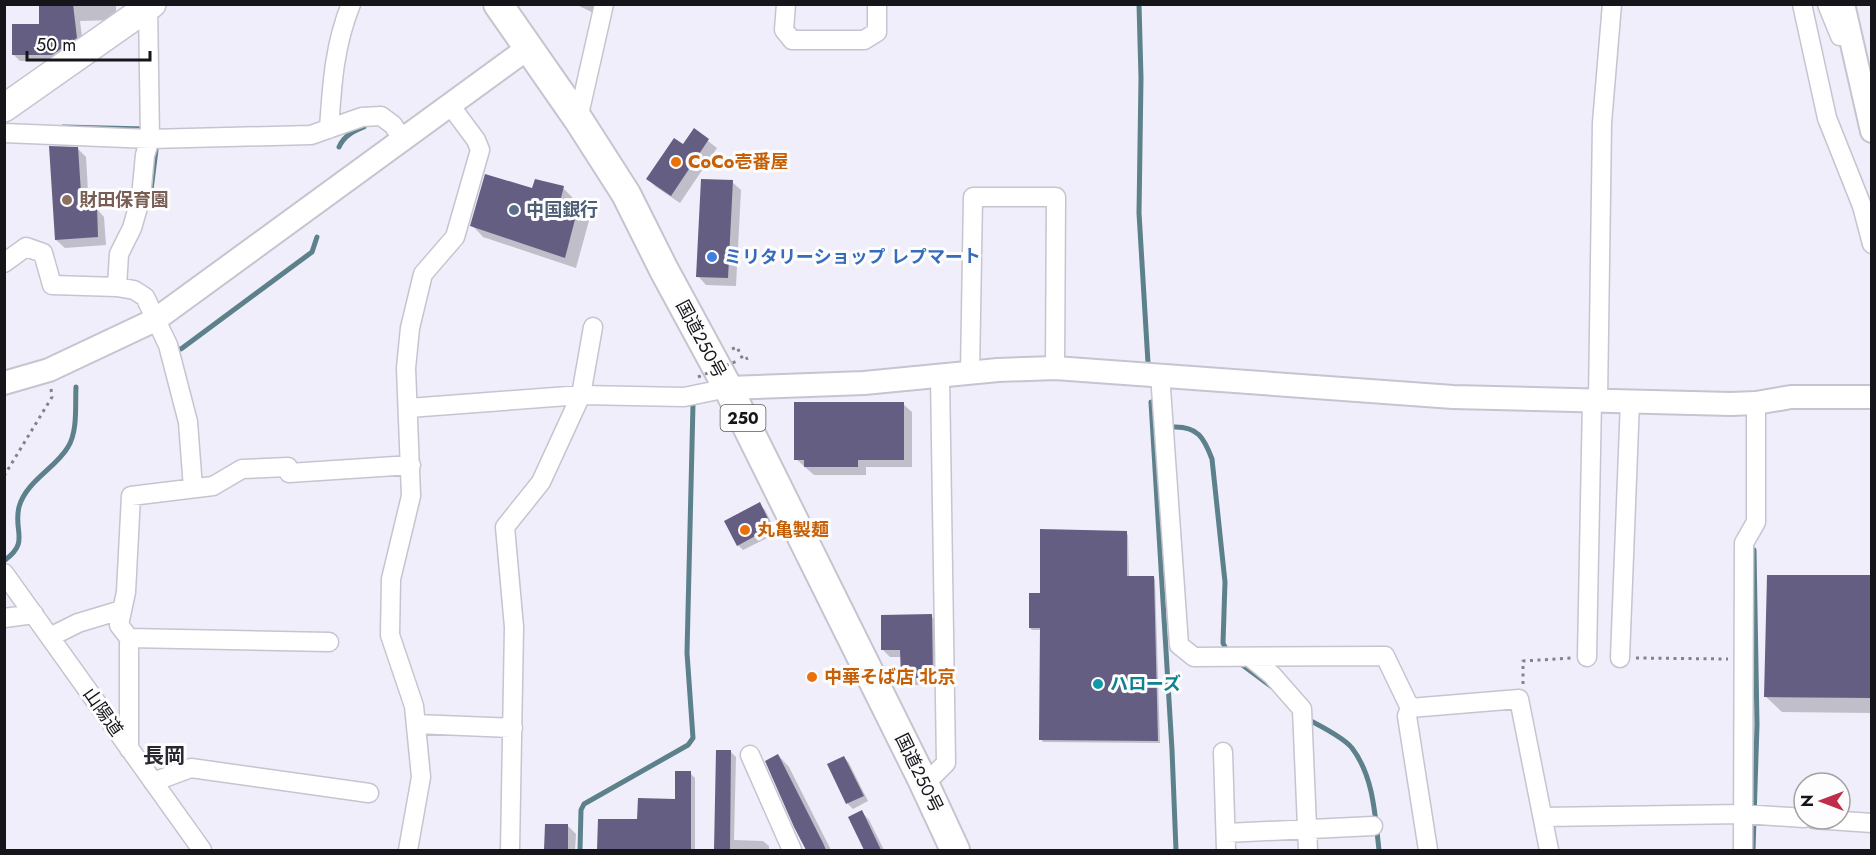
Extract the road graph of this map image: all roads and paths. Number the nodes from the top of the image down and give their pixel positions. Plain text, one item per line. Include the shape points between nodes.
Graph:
1 (351, 4) edge
2 (498, 4) edge
3 (604, 4) edge
4 (786, 4) edge
5 (877, 4) edge
6 (1612, 4) edge
7 (1802, 4) edge
8 (1827, 4) edge
9 (1843, 4) edge
10 (150, 5) edge
11 (1850, 36) junction
12 (528, 48) junction
13 (1863, 56) edge
14 (450, 105) junction
15 (4, 108) edge
16 (579, 112) junction
17 (329, 129) junction
18 (1872, 131) edge
19 (4, 133) edge
20 (150, 139) junction
21 (403, 140) junction
22 (1872, 244) edge
23 (4, 263) edge
24 (117, 287) junction
25 (155, 320) junction
26 (593, 327) dead end
27 (732, 351) dead end
28 (748, 358) dead end
29 (736, 359) dead end
30 (1055, 368) junction
31 (48, 370) junction
32 (970, 373) junction
33 (1160, 375) junction
34 (940, 376) junction
35 (698, 377) dead end
36 (4, 383) edge
37 (728, 388) junction
38 (581, 395) junction
39 (1872, 397) edge
40 (1595, 400) junction
41 (1630, 401) junction
42 (1756, 403) junction
43 (409, 408) junction
44 (411, 465) junction
45 (4, 476) edge
46 (193, 488) junction
47 (4, 573) edge
48 (121, 610) junction
49 (33, 614) junction
50 (4, 618) edge
51 (50, 637) junction
52 (129, 638) junction
53 (328, 642) dead end
54 (1238, 657) junction
55 (1587, 657) dead end
56 (1620, 658) dead end
57 (1410, 708) junction
58 (416, 724) junction
59 (513, 728) junction
60 (129, 749) junction
61 (1223, 752) dead end
62 (750, 755) dead end
63 (923, 781) junction
64 (153, 782) junction
65 (369, 794) dead end
66 (1750, 815) junction
67 (1543, 817) junction
68 (1792, 817) edge
69 (1852, 822) edge
70 (1872, 823) edge
71 (1373, 826) dead end
72 (1307, 829) junction
73 (1226, 842) edge
74 (202, 850) edge
75 (408, 850) edge
76 (510, 850) edge
77 (792, 850) edge
78 (955, 850) edge
79 (1308, 850) edge
80 (1428, 850) edge
81 (1549, 850) edge
82 (1743, 850) edge

1 - 17 street via 334,61
2 - 12 highway, 国道250号 / 250
3 - 16 street
4 - 5 street via 784,30 792,40 864,40 877,32
6 - 40 street via 1602,123
7 - 22 street via 1827,118 1862,206
8 - 11 street via 1840,36
9 - 11 street
10 - 15 main road
10 - 20 street
11 - 13 street
12 - 14 street
12 - 16 highway, 国道250号 / 250
13 - 18 street
14 - 21 street
14 - 43 street via 480,150 455,237 423,274 410,328 406,368
16 - 37 highway, 国道250号 / 250
17 - 20 street via 311,135
17 - 21 street via 362,117 381,116
19 - 20 street
20 - 24 street via 141,197 119,254
21 - 25 street
23 - 24 street via 26,248 43,253 52,285
24 - 25 street via 145,297
25 - 31 street
25 - 46 street via 170,351 188,422
26 - 38 street
27 - 28 path via 737,346 743,360
29 - 35 path, bridge
30 - 32 street
30 - 32 street via 1056,197 973,197
30 - 33 street
31 - 36 street
31 - 45 path via 52,397
32 - 34 street
33 - 40 street via 1454,397
33 - 54 street via 1179,645 1194,657
34 - 37 street
34 - 63 street via 946,763
37 - 38 street via 684,397
37 - 63 highway, 国道250号 / 250
38 - 43 street
38 - 59 street via 541,482 505,527 514,627
39 - 42 street via 1791,398
40 - 41 street
40 - 55 street
41 - 42 street
41 - 56 street
42 - 66 street via 1756,522 1744,543
43 - 44 street
44 - 46 street via 289,473 288,467 242,469 213,486
44 - 58 street via 411,496 391,579 390,635 414,706
46 - 48 street via 131,496 126,592
47 - 49 street, 山陽道
48 - 51 street via 78,623
48 - 52 street via 119,625
49 - 50 street
49 - 51 street, 山陽道
51 - 60 street, 山陽道
52 - 53 street
52 - 60 street
54 - 57 street via 1385,656
54 - 72 street via 1272,675 1302,709
57 - 67 street via 1519,699
57 - 80 street via 1407,716
58 - 59 street
58 - 75 street via 421,777
59 - 76 street
60 - 64 street, 山陽道
61 - 73 street
62 - 77 street
63 - 78 highway, 国道250号 / 250
64 - 65 street via 191,768
64 - 74 street, 山陽道
66 - 67 street
66 - 68 street
66 - 82 street
67 - 81 street
69 - 70 street
71 - 72 street
72 - 73 street
72 - 79 street

